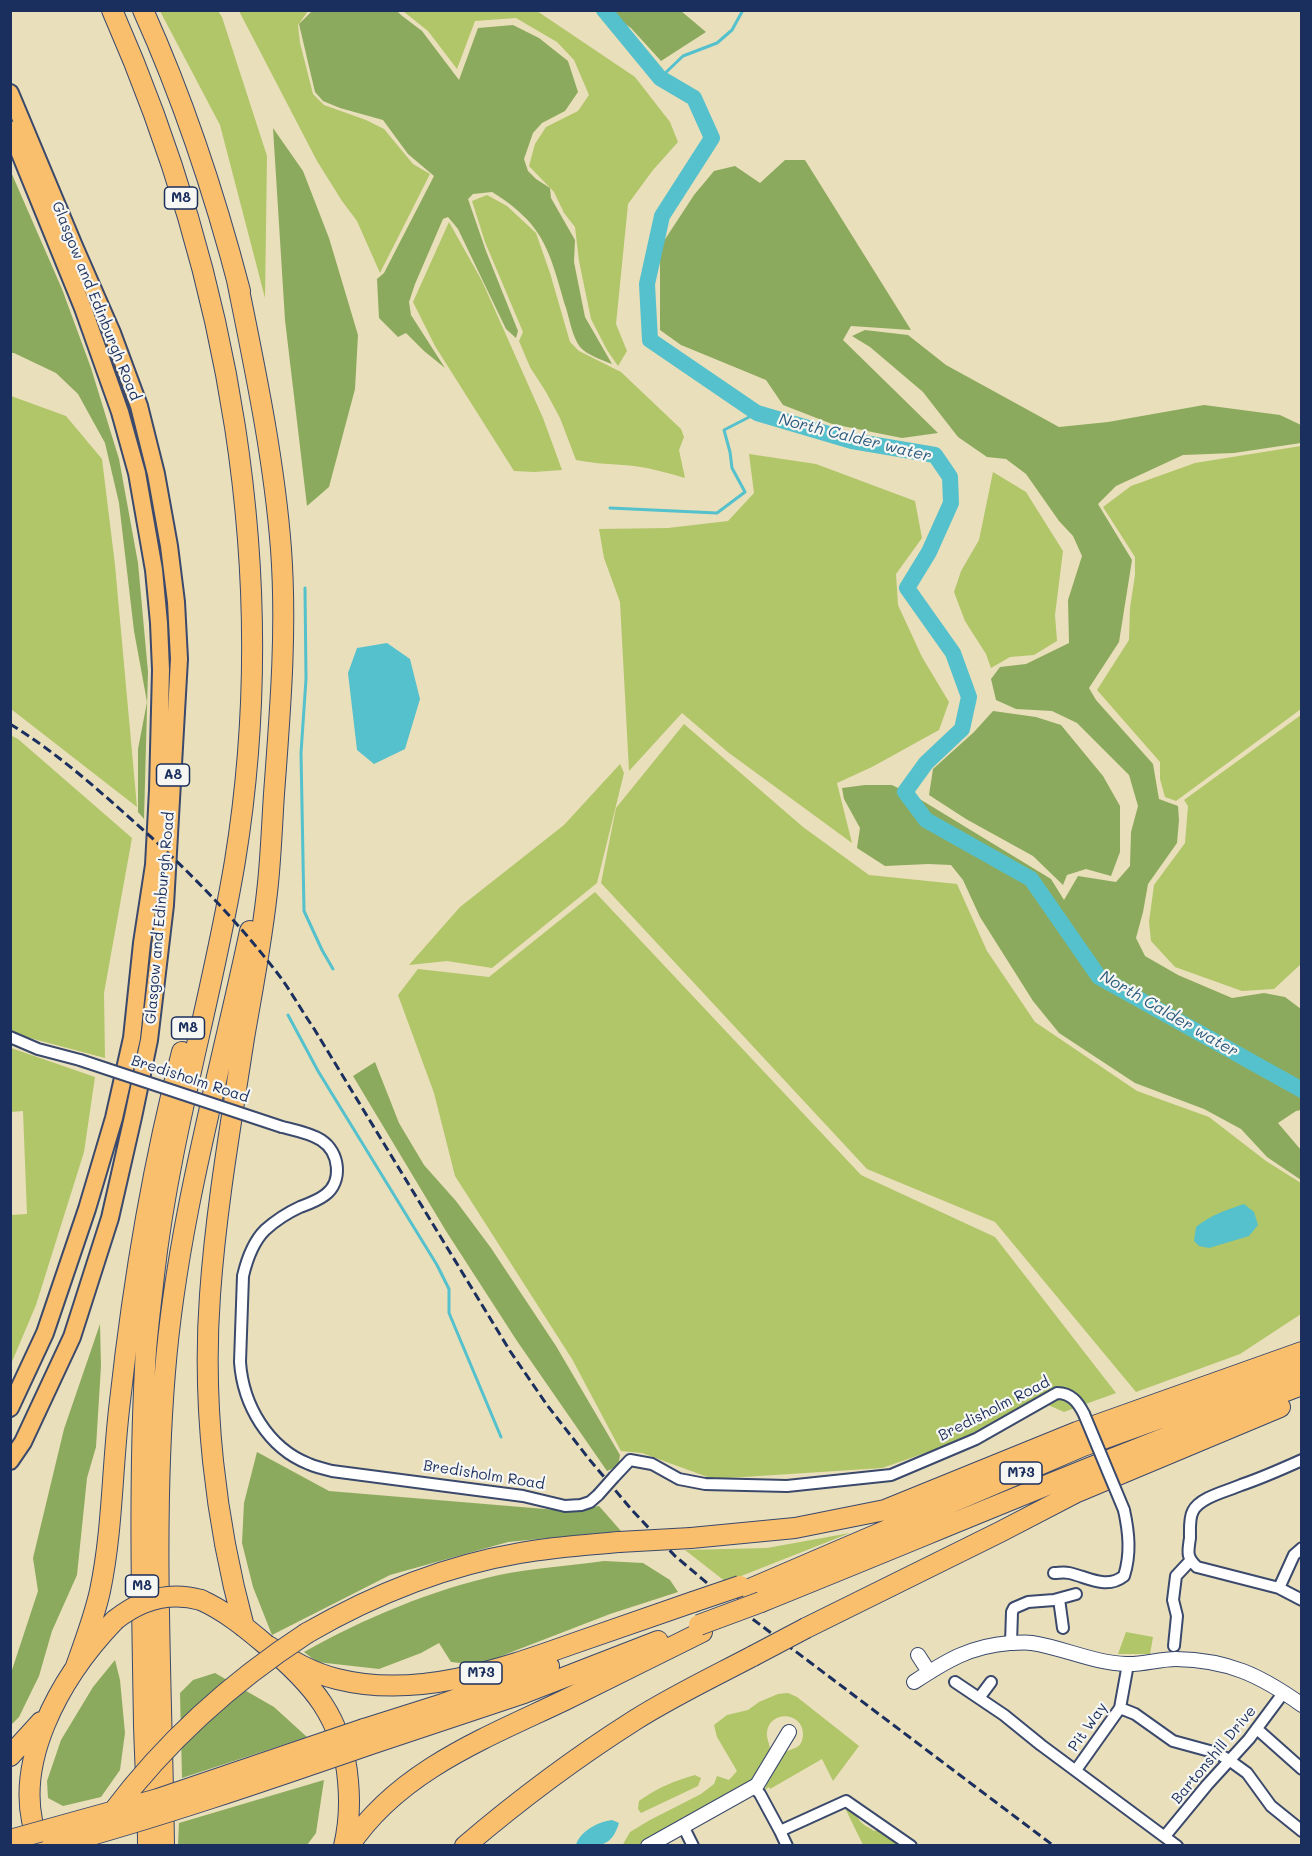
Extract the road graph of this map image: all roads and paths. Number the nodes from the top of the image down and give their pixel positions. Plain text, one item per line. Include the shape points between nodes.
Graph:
1 (112, 10) edge
2 (143, 10) edge
3 (10, 93) edge
4 (10, 129) edge
5 (237, 280) junction
6 (251, 590) junction
7 (274, 795) junction
8 (10, 1037) edge
9 (190, 1072) junction
10 (230, 1130) junction
11 (1302, 1352) edge
12 (1302, 1367) edge
13 (1302, 1384) edge
14 (1302, 1398) edge
15 (10, 1408) edge
16 (1230, 1412) junction
17 (1302, 1460) edge
18 (10, 1461) edge
19 (115, 1465) junction
20 (1302, 1548) edge
21 (942, 1561) junction
22 (1190, 1561) junction
23 (1054, 1573) dead end
24 (1279, 1588) junction
25 (749, 1593) junction
26 (1076, 1594) dead end
27 (1059, 1599) junction
28 (1302, 1600) edge
29 (699, 1617) junction
30 (244, 1626) junction
31 (1063, 1628) dead end
32 (1011, 1643) junction
33 (268, 1646) junction
34 (1174, 1646) dead end
35 (918, 1655) dead end
36 (1128, 1664) junction
37 (75, 1669) junction
38 (929, 1672) junction
39 (914, 1682) dead end
40 (955, 1682) dead end
41 (991, 1682) dead end
42 (1284, 1692) junction
43 (979, 1698) junction
44 (55, 1705) junction
45 (1302, 1705) edge
46 (1120, 1708) junction
47 (1257, 1729) junction
48 (789, 1732) dead end
49 (366, 1737) junction
50 (10, 1756) edge
51 (1229, 1760) junction
52 (1302, 1769) edge
53 (1076, 1770) junction
54 (754, 1787) junction
55 (683, 1826) junction
56 (780, 1831) junction
57 (1302, 1831) edge
58 (1165, 1836) junction
59 (10, 1840) edge
60 (40, 1845) edge
61 (52, 1845) edge
62 (90, 1845) edge
63 (147, 1845) edge
64 (164, 1845) edge
65 (344, 1845) edge
66 (349, 1845) edge
67 (465, 1845) edge
68 (648, 1845) edge
69 (693, 1845) edge
70 (787, 1845) edge
71 (911, 1845) edge
72 (1177, 1845) edge

1 - 6 highway, M8 via 173,171 211,307 238,444
2 - 5 highway, M8 via 196,141
3 - 18 highway, Glasgow and Edinburgh Road / A8 via 139,406 169,546 179,659 165,905 149,1040 133,1118 110,1218 72,1337 23,1442
4 - 15 highway, Glasgow and Edinburgh Road / A8 via 83,308 134,463 154,570 161,681 154,865 132,1038 87,1209 45,1333
5 - 7 highway, M8 via 263,408 281,550 283,669
5 - 10 highway, M8 via 270,407 282,480 290,551 294,678 289,769 267,951
6 - 9 highway, M8 via 253,693 248,771 218,953
6 - 19 highway, M8 via 231,828 210,939 147,1209 119,1404
7 - 10 highway, M8 via 257,968
7 - 64 highway, M8 via 261,878 189,1202 165,1372 158,1553
8 - 23 street, Bredisholm Road, bridge via 320,1139 335,1157 334,1185 327,1194 282,1216 261,1235 243,1276 240,1374 248,1402 272,1438 298,1459 332,1471 523,1496 566,1506 581,1505 598,1495 630,1460 652,1464 692,1483 713,1485 787,1486 891,1475 976,1439 1056,1393 1064,1394 1074,1398 1084,1414 1124,1510 1129,1542 1124,1576 1118,1581
9 - 19 highway, M8 via 156,1203
9 - 63 highway, M8 via 163,1205 145,1363 141,1522
10 - 30 highway, M8 via 209,1297 209,1406 221,1516
11 - 62 highway, M73, bridge via 1077,1432 885,1510 795,1528 519,1553 477,1562 389,1591 307,1632 235,1684 179,1734 138,1779
12 - 25 highway, M73 via 1083,1446
13 - 16 highway, M73
14 - 21 highway via 1077,1492
16 - 21 highway via 1060,1494
16 - 25 highway, M73
17 - 22 street via 1225,1490 1194,1508
19 - 37 highway, M8 via 100,1592
20 - 24 street via 1294,1555
21 - 67 highway, bridge via 636,1719 515,1803
22 - 24 street via 1197,1567
22 - 34 street via 1176,1576
24 - 28 street
25 - 29 highway, M73, bridge
25 - 29 highway, M73, bridge
26 - 27 street
27 - 31 street
27 - 32 street via 1028,1602 1014,1608
29 - 33 highway, M73 via 480,1674 414,1685 375,1685 337,1679 298,1664
29 - 49 highway, M73 via 564,1678
29 - 66 highway, M73 via 419,1775 382,1806
30 - 33 highway, M8
30 - 37 highway, M8, bridge via 201,1600 157,1598 135,1606 115,1620
32 - 36 street via 1030,1642
32 - 38 street via 971,1650
33 - 65 highway, M8 via 318,1695 338,1731 349,1789
35 - 38 street
36 - 42 street via 1200,1660 1259,1677
36 - 46 street, Pit Way
37 - 44 highway, M8
38 - 39 street
40 - 43 street
41 - 43 street
42 - 45 street
42 - 47 street, Bartonshill Drive
43 - 53 street
44 - 50 highway
44 - 60 highway, M8 via 32,1763 29,1796
46 - 51 street via 1173,1741
46 - 53 street, Pit Way
47 - 51 street, Bartonshill Drive
47 - 52 street
48 - 54 street
49 - 59 highway, M73, bridge
49 - 61 highway, M73, bridge via 235,1791
51 - 57 street via 1246,1773 1271,1806
51 - 58 street, Bartonshill Drive
53 - 58 street
54 - 55 street
54 - 56 street
55 - 68 street
55 - 69 street
56 - 70 street
56 - 71 street via 846,1801
58 - 72 street

